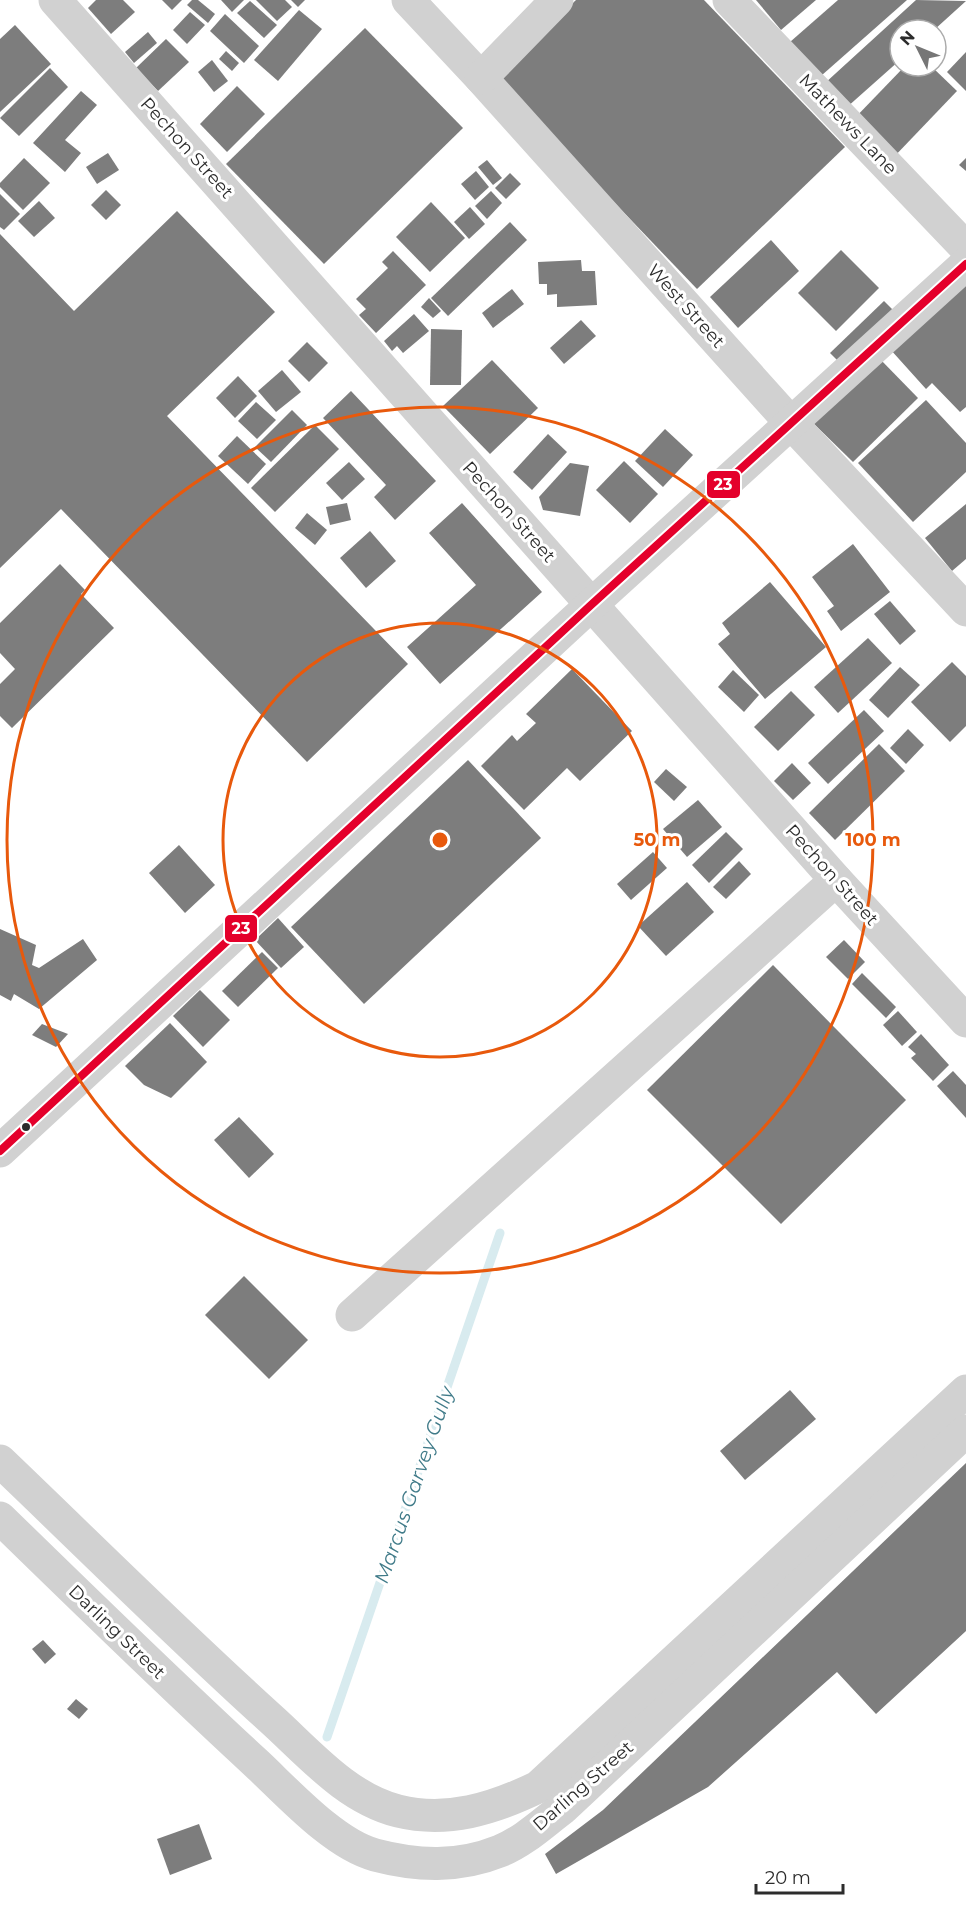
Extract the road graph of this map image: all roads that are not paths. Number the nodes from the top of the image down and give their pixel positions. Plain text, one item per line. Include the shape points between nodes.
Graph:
1 (55, 0) edge
2 (408, 0) edge
3 (557, 0) edge
4 (729, 0) edge
5 (481, 78) junction
6 (966, 248) edge
7 (966, 264) edge
8 (790, 422) junction
9 (591, 605) junction
10 (966, 610) edge
11 (836, 880) junction
12 (966, 1021) edge
13 (0, 1151) edge
14 (352, 1315) dead end
15 (966, 1391) edge
16 (966, 1431) edge
17 (0, 1461) edge
18 (0, 1518) edge
19 (231, 1682) junction
20 (202, 1713) junction

1 - 9 street, Pechon Street
2 - 5 street, West Street
3 - 5 street
4 - 6 street, Mathews Lane
5 - 8 street, West Street
7 - 8 street
8 - 9 street
8 - 10 street, West Street
9 - 11 street, Pechon Street
9 - 13 street
11 - 12 street, Pechon Street
11 - 14 street
15 - 19 street, Darling Street via 538,1787 506,1803 477,1812 440,1816 398,1811 368,1800 339,1780
16 - 20 street, Darling Street via 563,1808 501,1851 433,1865 372,1854 315,1818
17 - 19 street, Darling Street
18 - 20 street, Darling Street
19 - 20 street

